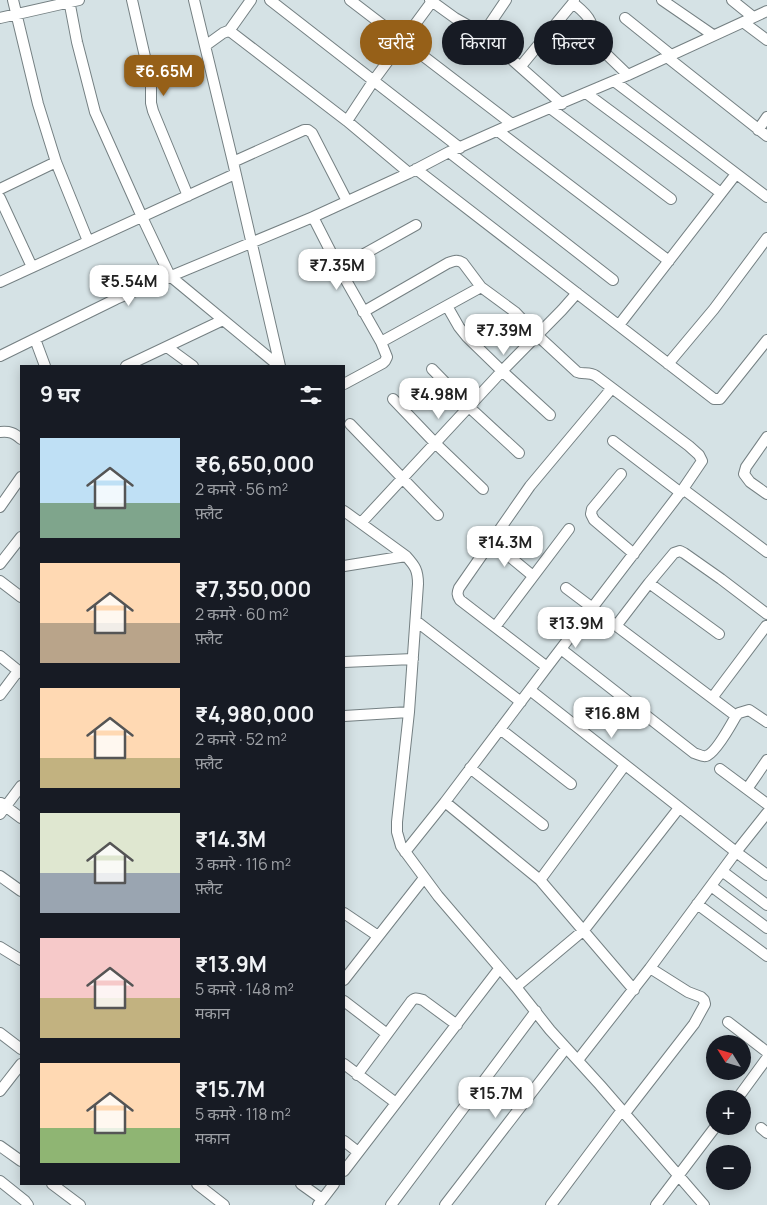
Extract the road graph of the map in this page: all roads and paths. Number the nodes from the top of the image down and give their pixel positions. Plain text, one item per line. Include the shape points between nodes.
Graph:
1 (13, 0) edge
2 (132, 0) edge
3 (194, 0) edge
4 (251, 0) edge
5 (270, 0) edge
6 (350, 0) edge
7 (432, 0) edge
8 (506, 0) edge
9 (662, 0) edge
10 (732, 0) edge
11 (72, 1) edge
12 (574, 1) edge
13 (767, 11) edge
14 (17, 14) junction
15 (753, 17) junction
16 (0, 18) edge
17 (625, 18) dead end
18 (375, 20) edge
19 (418, 20) edge
20 (458, 20) edge
21 (492, 20) edge
22 (743, 22) junction
23 (229, 31) junction
24 (713, 35) junction
25 (767, 40) edge
26 (205, 46) junction
27 (669, 56) junction
28 (432, 64) edge
29 (385, 65) edge
30 (521, 66) joint
31 (628, 75) junction
32 (374, 80) junction
33 (614, 81) junction
34 (586, 93) junction
35 (562, 104) junction
36 (550, 108) junction
37 (767, 117) edge
38 (347, 121) junction
39 (512, 124) junction
40 (758, 130) junction
41 (498, 131) junction
42 (767, 136) edge
43 (460, 148) junction
44 (450, 152) junction
45 (56, 162) junction
46 (233, 162) junction
47 (412, 171) junction
48 (235, 174) junction
49 (736, 174) junction
50 (0, 188) edge
51 (721, 193) junction
52 (188, 196) junction
53 (767, 197) edge
54 (0, 198) edge
55 (671, 200) dead end
56 (347, 201) junction
57 (142, 217) junction
58 (313, 217) junction
59 (416, 225) dead end
60 (767, 238) edge
61 (88, 241) junction
62 (251, 243) junction
63 (669, 261) junction
64 (32, 267) junction
65 (339, 268) junction
66 (170, 276) junction
67 (613, 280) dead end
68 (0, 282) edge
69 (482, 287) junction
70 (577, 293) junction
71 (447, 306) junction
72 (363, 312) junction
73 (223, 320) junction
74 (619, 325) junction
75 (537, 335) junction
76 (35, 339) junction
77 (767, 340) edge
78 (381, 342) junction
79 (167, 347) junction
80 (0, 356) edge
81 (668, 364) junction
82 (45, 365) edge
83 (128, 365) edge
84 (192, 365) edge
85 (279, 365) edge
86 (280, 365) edge
87 (432, 369) dead end
88 (502, 371) junction
89 (345, 383) edge
90 (612, 388) junction
91 (393, 399) dead end
92 (469, 407) junction
93 (550, 415) dead end
94 (350, 424) dead end
95 (0, 432) edge
96 (20, 438) edge
97 (766, 439) edge
98 (613, 441) dead end
99 (435, 443) junction
100 (519, 453) dead end
101 (621, 474) dead end
102 (20, 478) edge
103 (402, 478) junction
104 (484, 489) dead end
105 (682, 491) junction
106 (767, 494) edge
107 (0, 507) edge
108 (345, 512) edge
109 (438, 515) dead end
110 (361, 523) junction
111 (568, 529) dead end
112 (20, 538) edge
113 (492, 542) junction
114 (767, 552) edge
115 (634, 554) junction
116 (406, 556) junction
117 (0, 564) edge
118 (345, 566) edge
119 (534, 576) junction
120 (0, 581) edge
121 (649, 583) junction
122 (566, 588) dead end
123 (20, 596) edge
124 (592, 608) junction
125 (767, 614) edge
126 (416, 621) junction
127 (616, 626) junction
128 (767, 626) edge
129 (495, 627) junction
130 (719, 634) dead end
131 (560, 649) junction
132 (0, 656) edge
133 (413, 659) junction
134 (345, 662) edge
135 (547, 667) junction
136 (20, 672) edge
137 (530, 690) junction
138 (0, 695) edge
139 (712, 698) junction
140 (521, 702) junction
141 (409, 712) junction
142 (345, 716) edge
143 (736, 716) junction
144 (767, 722) edge
145 (500, 729) junction
146 (767, 760) edge
147 (625, 765) junction
148 (470, 768) junction
149 (720, 769) dead end
150 (571, 784) dead end
151 (20, 787) edge
152 (748, 789) junction
153 (445, 802) junction
154 (767, 804) edge
155 (2, 808) edge
156 (679, 808) junction
157 (767, 813) edge
158 (20, 817) edge
159 (543, 825) dead end
160 (405, 852) junction
161 (736, 852) junction
162 (722, 871) junction
163 (767, 875) edge
164 (0, 876) edge
165 (424, 878) junction
166 (540, 880) junction
167 (711, 886) junction
168 (20, 890) edge
169 (697, 904) junction
170 (767, 905) edge
171 (345, 914) edge
172 (767, 928) edge
173 (584, 930) junction
174 (378, 936) junction
175 (0, 947) edge
176 (767, 956) edge
177 (20, 959) edge
178 (650, 968) junction
179 (500, 969) junction
180 (345, 979) edge
181 (516, 987) junction
182 (634, 990) junction
183 (345, 1002) edge
184 (536, 1011) junction
185 (728, 1022) dead end
186 (456, 1025) junction
187 (0, 1033) edge
188 (387, 1034) junction
189 (20, 1048) edge
190 (566, 1048) junction
191 (767, 1052) edge
192 (767, 1058) edge
193 (578, 1060) junction
194 (20, 1065) edge
195 (345, 1065) edge
196 (358, 1075) junction
197 (744, 1090) edge
198 (0, 1091) edge
199 (396, 1103) junction
200 (623, 1111) junction
201 (709, 1135) edge
202 (345, 1142) edge
203 (0, 1146) edge
204 (358, 1152) junction
205 (20, 1160) edge
206 (345, 1170) edge
207 (679, 1176) junction
208 (0, 1182) edge
209 (53, 1185) edge
210 (197, 1185) edge
211 (302, 1185) edge
212 (333, 1185) edge
213 (320, 1202) edge
214 (28, 1205) edge
215 (80, 1205) edge
216 (224, 1205) edge
217 (391, 1205) edge
218 (445, 1205) edge
219 (551, 1205) edge
220 (656, 1205) edge
221 (704, 1205) edge

1 - 14 street
2 - 52 street via 151,83 153,111
3 - 26 street
4 - 23 street
5 - 32 street
6 - 18 street
7 - 19 street
7 - 20 street
8 - 21 street
9 - 24 street
10 - 15 street
11 - 14 street
11 - 57 street via 77,42 95,112
12 - 30 street
12 - 31 street via 590,20 596,43
13 - 15 street
14 - 16 street
14 - 45 street via 38,104
15 - 22 street
17 - 27 street
22 - 24 street
22 - 25 street
23 - 26 street
23 - 38 street
24 - 27 street
26 - 46 street
27 - 31 street
27 - 40 street
28 - 39 street
29 - 32 street
30 - 35 street
31 - 33 street
32 - 38 street
32 - 43 street
33 - 34 street
33 - 49 street
34 - 35 street
34 - 51 street
35 - 36 street
36 - 39 street
36 - 55 street
37 - 40 street
38 - 47 street
39 - 41 street
40 - 42 street
41 - 43 street
41 - 63 street
43 - 44 street
44 - 47 street
44 - 67 street
45 - 50 street
45 - 61 street
46 - 48 street
46 - 56 street via 308,130
47 - 56 street
47 - 70 street
48 - 52 street
48 - 62 street
49 - 51 street
49 - 53 street
51 - 63 street
52 - 57 street
54 - 64 street
56 - 58 street
57 - 61 street
57 - 66 street
58 - 62 street
58 - 65 street
59 - 65 street
60 - 81 street
61 - 64 street
62 - 66 street
62 - 86 street
63 - 74 street
64 - 68 street
65 - 72 street
66 - 73 street
66 - 76 street
69 - 71 street
69 - 72 street via 456,260
69 - 75 street via 515,312
70 - 74 street
70 - 75 street
71 - 78 street
71 - 88 street via 467,337
72 - 78 street
73 - 79 street
73 - 85 street
74 - 81 street
75 - 88 street
75 - 90 street via 576,372 591,373
76 - 80 street
76 - 82 street
77 - 81 street via 717,400
78 - 89 street via 387,357 385,361
79 - 83 street
79 - 84 street
87 - 92 street
88 - 92 street
88 - 93 street
90 - 105 street via 699,455 701,464
90 - 113 street via 530,486
91 - 99 street
92 - 99 street
92 - 100 street
94 - 103 street
95 - 96 street via 10,431
97 - 106 street via 744,474
98 - 105 street
99 - 103 street
99 - 104 street
101 - 115 street via 591,514
102 - 107 street
103 - 109 street
103 - 110 street
105 - 114 street
105 - 115 street
108 - 110 street
110 - 116 street
111 - 119 street
112 - 117 street
113 - 119 street
113 - 129 street via 459,588 458,596
115 - 124 street
116 - 118 street
116 - 126 street via 418,576
119 - 129 street
120 - 123 street
121 - 125 street via 674,553 680,551
121 - 127 street
121 - 130 street
122 - 124 street
124 - 127 street
124 - 131 street
126 - 133 street
126 - 140 street
127 - 139 street
128 - 139 street
129 - 135 street
131 - 135 street
131 - 143 street via 700,756 710,754
132 - 136 street
133 - 134 street
133 - 141 street
135 - 137 street
136 - 138 street
137 - 140 street
137 - 147 street
139 - 143 street
140 - 145 street
141 - 142 street
141 - 160 street via 397,827
143 - 144 street via 748,710
145 - 148 street
145 - 150 street
146 - 152 street
147 - 156 street
147 - 166 street
148 - 153 street
148 - 159 street
149 - 152 street
151 - 155 street
152 - 154 street
153 - 160 street
153 - 166 street
155 - 158 street
156 - 161 street
156 - 173 street
157 - 161 street
160 - 165 street
161 - 162 street
161 - 163 street
162 - 167 street
162 - 170 street
164 - 168 street
165 - 174 street
165 - 179 street
166 - 173 street
167 - 169 street
167 - 172 street
169 - 176 street
169 - 178 street
171 - 174 street
173 - 181 street
173 - 182 street
174 - 180 street
175 - 177 street
178 - 182 street
178 - 200 street via 702,997 705,1004 694,1024
179 - 181 street
179 - 186 street
181 - 184 street
182 - 193 street
183 - 188 street
184 - 190 street
184 - 217 street
185 - 191 street
186 - 188 street via 423,1000 415,998
186 - 199 street
187 - 189 street
188 - 196 street
190 - 193 street
190 - 218 street
192 - 197 street
193 - 200 street
194 - 198 street
195 - 196 street
196 - 199 street
199 - 204 street
200 - 207 street
200 - 219 street
201 - 207 street
202 - 204 street
203 - 205 street
204 - 206 street
207 - 220 street
207 - 221 street
208 - 214 street
209 - 215 street
210 - 216 street
211 - 213 street
212 - 213 street

